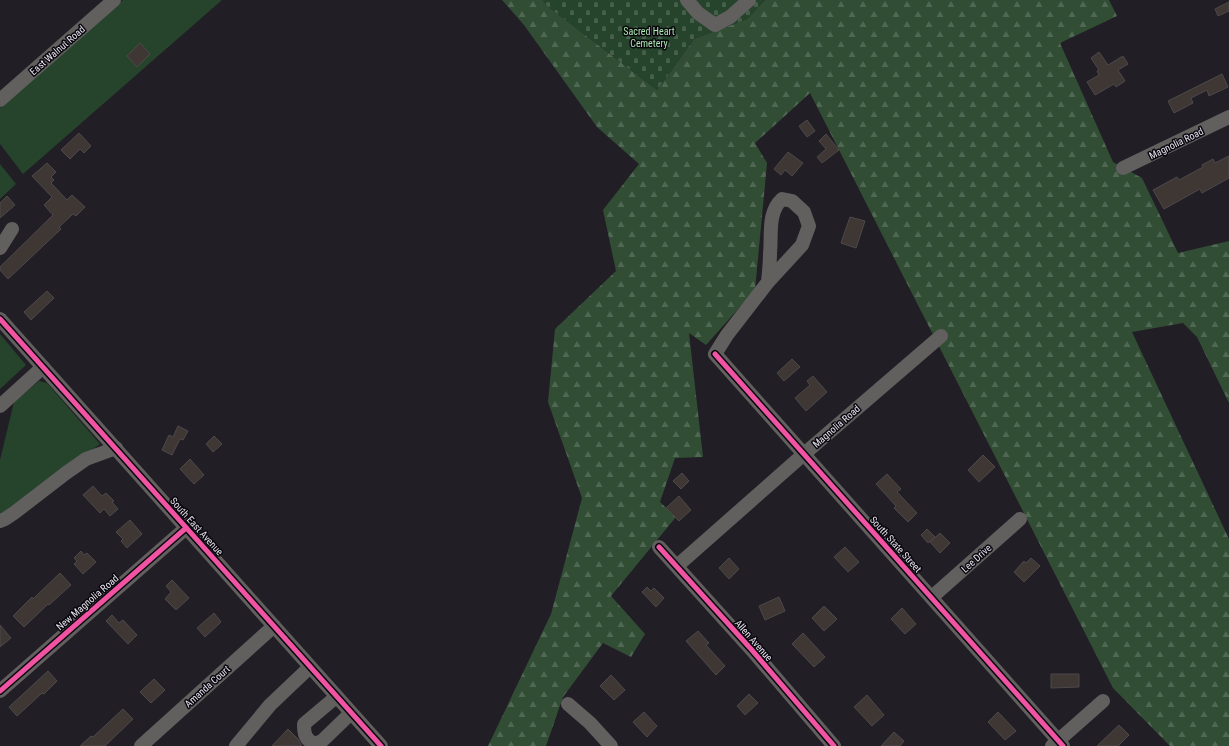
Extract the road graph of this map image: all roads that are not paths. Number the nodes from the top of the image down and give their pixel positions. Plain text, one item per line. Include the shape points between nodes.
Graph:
1 (114, 0) edge
2 (687, 0) edge
3 (749, 0) edge
4 (0, 100) edge
5 (1229, 118) edge
6 (1123, 168) dead end
7 (12, 229) dead end
8 (0, 248) edge
9 (768, 282) junction
10 (0, 319) edge
11 (941, 336) dead end
12 (43, 367) junction
13 (0, 406) edge
14 (116, 448) junction
15 (804, 454) junction
16 (1020, 518) dead end
17 (0, 521) edge
18 (186, 528) junction
19 (659, 546) dead end
20 (677, 566) junction
21 (932, 597) junction
22 (274, 626) junction
23 (310, 667) junction
24 (0, 691) edge
25 (336, 697) junction
26 (1103, 701) dead end
27 (568, 704) dead end
28 (351, 713) junction
29 (1057, 744) edge
30 (141, 746) edge
31 (236, 746) edge
32 (381, 746) edge
33 (611, 746) edge
34 (834, 746) edge

1 - 4 street, East Walnut Road
2 - 3 street via 698,13 715,25 730,17
5 - 6 street, Magnolia Road
7 - 8 street
9 - 9 street via 802,245 808,226 804,212 792,201 782,199 776,205 771,222
9 - 15 street, South State Street via 715,354
10 - 12 street, South East Avenue
11 - 15 street, Magnolia Road
12 - 13 street
12 - 14 street, South East Avenue
14 - 17 street via 86,459
14 - 18 street, South East Avenue
15 - 20 street, Magnolia Road
15 - 21 street, South State Street
16 - 21 street, Lee Drive
18 - 22 street, South East Avenue
18 - 24 street, New Magnolia Road
19 - 20 street, Allen Avenue
20 - 34 street, Allen Avenue
21 - 29 street, South State Street
22 - 23 street, South East Avenue
22 - 30 street, Amanda Court
23 - 25 street, South East Avenue
23 - 31 street via 270,705
25 - 28 street, South East Avenue
25 - 28 street via 304,724 308,740 314,744 322,741
26 - 29 street
27 - 33 street
28 - 32 street, South East Avenue

